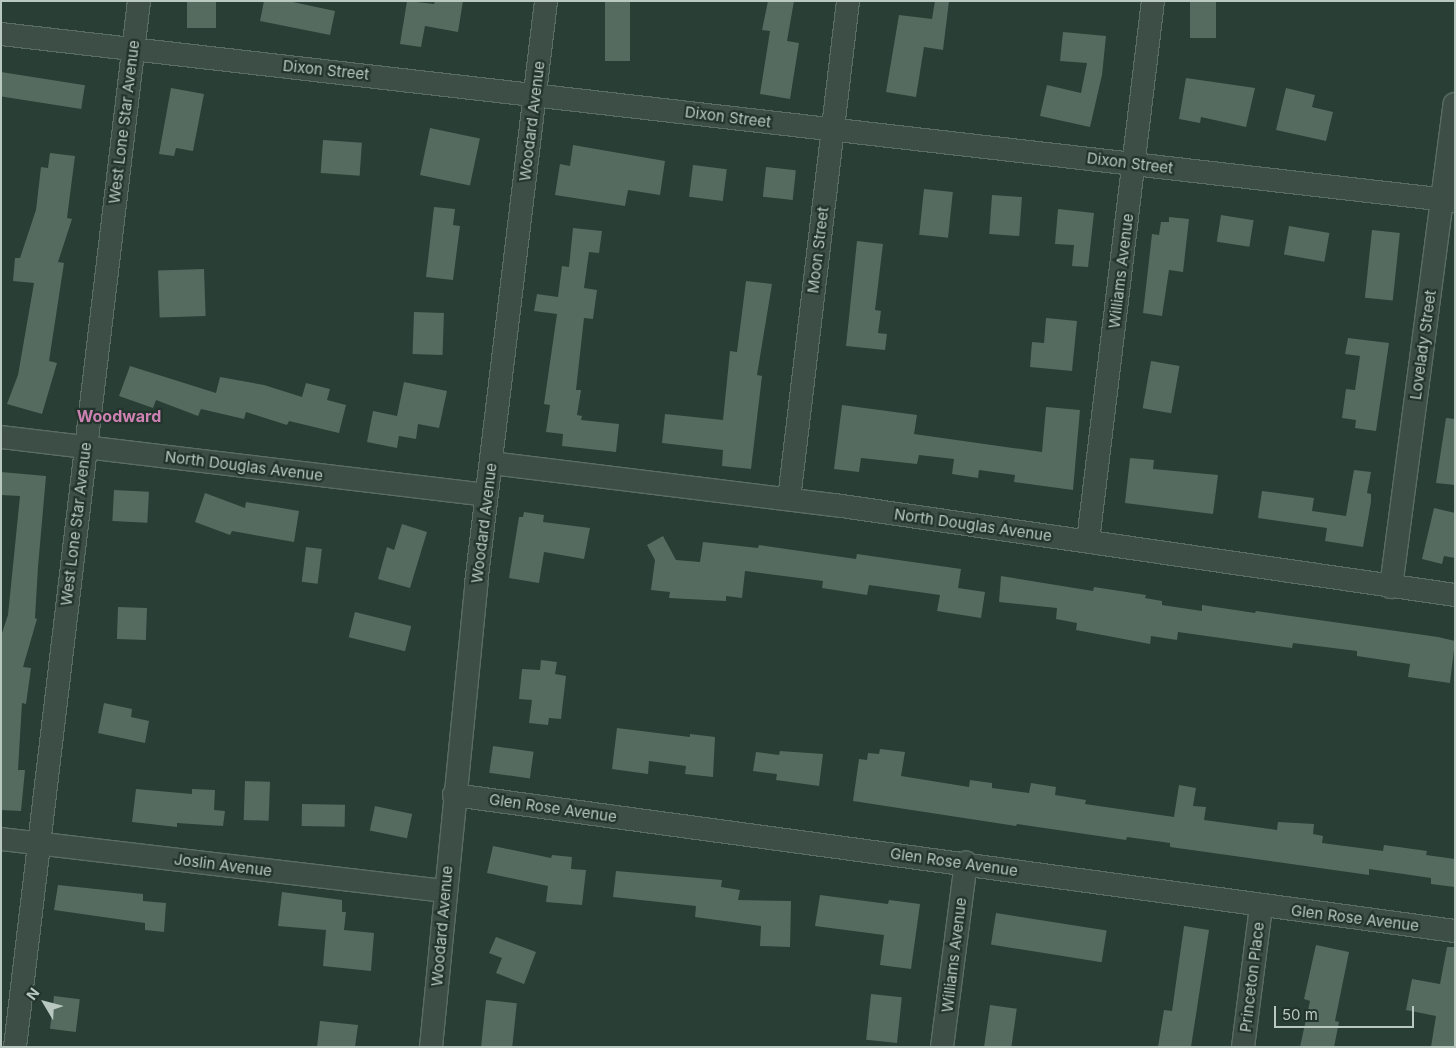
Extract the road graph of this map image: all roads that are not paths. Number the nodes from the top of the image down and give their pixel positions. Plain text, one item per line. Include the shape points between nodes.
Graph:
1 (139, 1) edge
2 (546, 1) edge
3 (848, 1) edge
4 (1153, 1) edge
5 (1, 34) edge
6 (133, 49) junction
7 (535, 94) junction
8 (1455, 104) edge
9 (832, 130) junction
10 (1134, 164) junction
11 (1449, 200) edge
12 (1, 437) edge
13 (85, 447) junction
14 (491, 463) junction
15 (486, 495) junction
16 (789, 499) junction
17 (1088, 541) junction
18 (1391, 586) junction
19 (1455, 595) edge
20 (454, 795) junction
21 (1, 839) edge
22 (38, 844) junction
23 (966, 864) junction
24 (445, 891) junction
25 (1261, 906) junction
26 (1455, 931) edge
27 (16, 1047) edge
28 (431, 1047) edge
29 (942, 1047) edge
30 (1243, 1047) edge

1 - 6 street, West Lone Star Avenue
2 - 7 street, Woodard Avenue
3 - 9 street, Moon Street
4 - 10 street, Williams Avenue
5 - 6 street, Dixon Street
6 - 7 street, Dixon Street
6 - 13 street, West Lone Star Avenue
7 - 9 street, Dixon Street
7 - 14 street, Woodard Avenue
8 - 11 street, Lovelady Street
9 - 10 street, Dixon Street
9 - 16 street, Moon Street
10 - 11 street, Dixon Street
10 - 17 street, Williams Avenue
11 - 18 street, Lovelady Street
12 - 13 street, North Douglas Avenue
13 - 15 street, North Douglas Avenue
13 - 22 street, West Lone Star Avenue
14 - 15 street, Woodard Avenue
14 - 16 street, North Douglas Avenue
15 - 20 street, Woodard Avenue
16 - 17 street, North Douglas Avenue
17 - 18 street, North Douglas Avenue
18 - 19 street, North Douglas Avenue
20 - 23 street, Glen Rose Avenue
20 - 24 street, Woodard Avenue
21 - 22 street, Joslin Avenue
22 - 24 street, Joslin Avenue
22 - 27 street, West Lone Star Avenue
23 - 25 street, Glen Rose Avenue
23 - 29 street, Williams Avenue
24 - 28 street, Woodard Avenue
25 - 26 street, Glen Rose Avenue
25 - 30 street, Princeton Place

